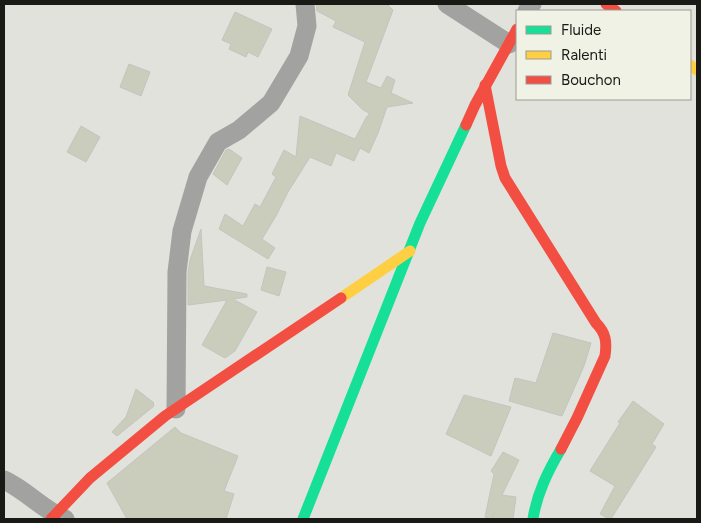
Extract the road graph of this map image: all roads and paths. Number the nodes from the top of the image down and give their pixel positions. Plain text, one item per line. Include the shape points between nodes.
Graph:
1 (305, 4) edge
2 (447, 4) edge
3 (513, 36) edge
4 (485, 85) junction
5 (410, 251) junction
6 (176, 409) junction
7 (4, 480) edge
8 (58, 518) edge
9 (303, 519) edge
10 (533, 519) edge

1 - 6 street via 307,26 299,56 270,102 239,130 218,142 198,177 182,231 177,272
2 - 3 street
3 - 4 main road
4 - 5 main road
4 - 10 main road via 505,178 604,332 607,344 605,356 582,408 539,493
5 - 6 main road
5 - 9 main road
6 - 8 main road via 90,478
7 - 8 street

